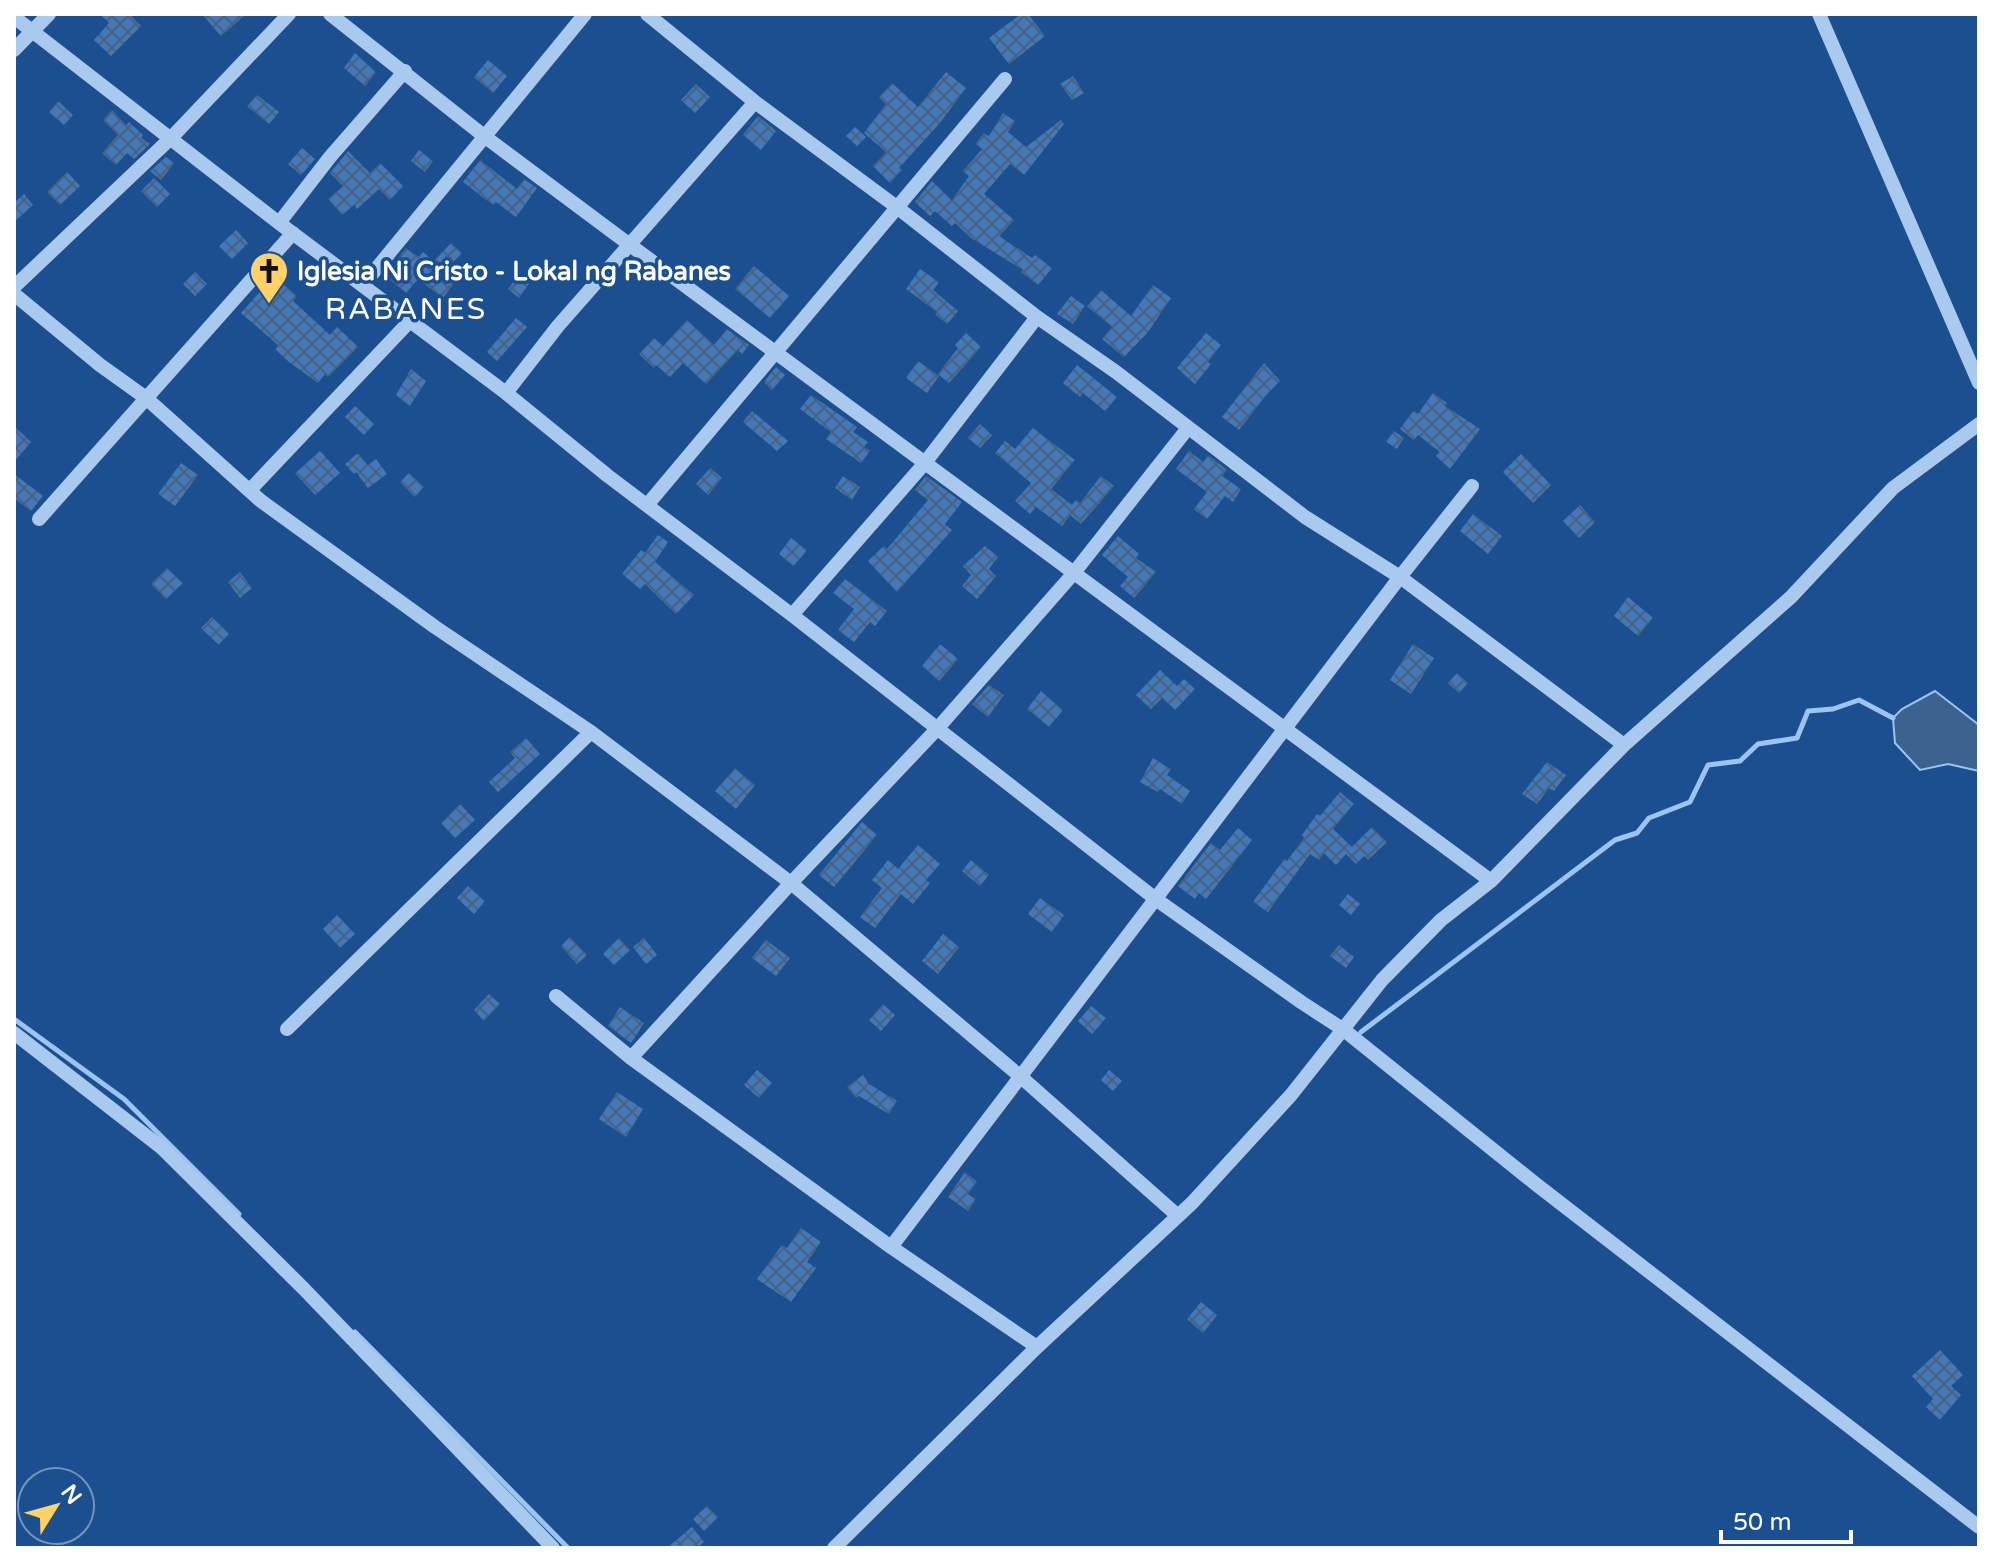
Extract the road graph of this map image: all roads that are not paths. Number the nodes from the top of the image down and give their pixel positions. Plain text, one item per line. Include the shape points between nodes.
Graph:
1 (49, 14) edge
2 (289, 14) edge
3 (330, 14) edge
4 (585, 14) edge
5 (647, 14) edge
6 (1819, 14) edge
7 (14, 17) edge
8 (33, 31) junction
9 (14, 50) edge
10 (405, 71) junction
11 (1005, 79) dead end
12 (755, 102) junction
13 (484, 136) junction
14 (172, 137) junction
15 (898, 208) junction
16 (279, 223) junction
17 (293, 233) junction
18 (630, 245) junction
19 (363, 285) junction
20 (14, 287) edge
21 (14, 294) edge
22 (1037, 317) junction
23 (410, 321) junction
24 (776, 352) junction
25 (1979, 383) edge
26 (506, 393) junction
27 (146, 398) junction
28 (1979, 424) edge
29 (1188, 428) junction
30 (924, 464) junction
31 (1472, 486) dead end
32 (250, 490) junction
33 (648, 504) junction
34 (39, 519) dead end
35 (1073, 574) junction
36 (1400, 577) junction
37 (792, 615) junction
38 (937, 729) junction
39 (1286, 729) junction
40 (591, 732) junction
41 (1624, 745) junction
42 (1491, 881) junction
43 (791, 883) junction
44 (1157, 900) junction
45 (556, 996) dead end
46 (287, 1029) dead end
47 (1344, 1030) junction
48 (14, 1033) edge
49 (631, 1058) junction
50 (1021, 1077) junction
51 (1178, 1216) junction
52 (891, 1247) junction
53 (1037, 1347) junction
54 (1979, 1527) edge
55 (553, 1548) edge
56 (834, 1548) edge

1 - 8 street
2 - 14 street
3 - 10 street
4 - 13 street
5 - 12 street
6 - 25 street
7 - 8 street
8 - 9 street
8 - 14 street
10 - 13 street
10 - 16 street
11 - 15 street
12 - 15 street
12 - 18 street
13 - 18 street
13 - 19 street
14 - 16 street
14 - 20 street
15 - 22 street
15 - 24 street
16 - 17 street
17 - 19 street
17 - 27 street
18 - 24 street
18 - 26 street
19 - 23 street
21 - 27 street
22 - 29 street
22 - 30 street
23 - 26 street
23 - 32 street
24 - 30 street
24 - 33 street
26 - 33 street
27 - 32 street
27 - 34 street
28 - 41 street via 1893,488 1791,597
29 - 35 street
29 - 36 street via 1305,517
30 - 35 street
30 - 37 street
31 - 36 street
32 - 40 street via 435,627
33 - 37 street
35 - 38 street
35 - 39 street
36 - 39 street
36 - 41 street
37 - 38 street
38 - 43 street
38 - 44 street
39 - 42 street
39 - 44 street
40 - 43 street
40 - 46 street
41 - 42 street
42 - 47 street via 1441,920 1382,980
43 - 49 street
43 - 50 street
44 - 47 street
44 - 50 street
45 - 49 street
47 - 51 street
47 - 54 street
48 - 55 street via 162,1148
49 - 52 street
50 - 51 street
50 - 52 street
51 - 53 street
52 - 53 street
53 - 56 street

